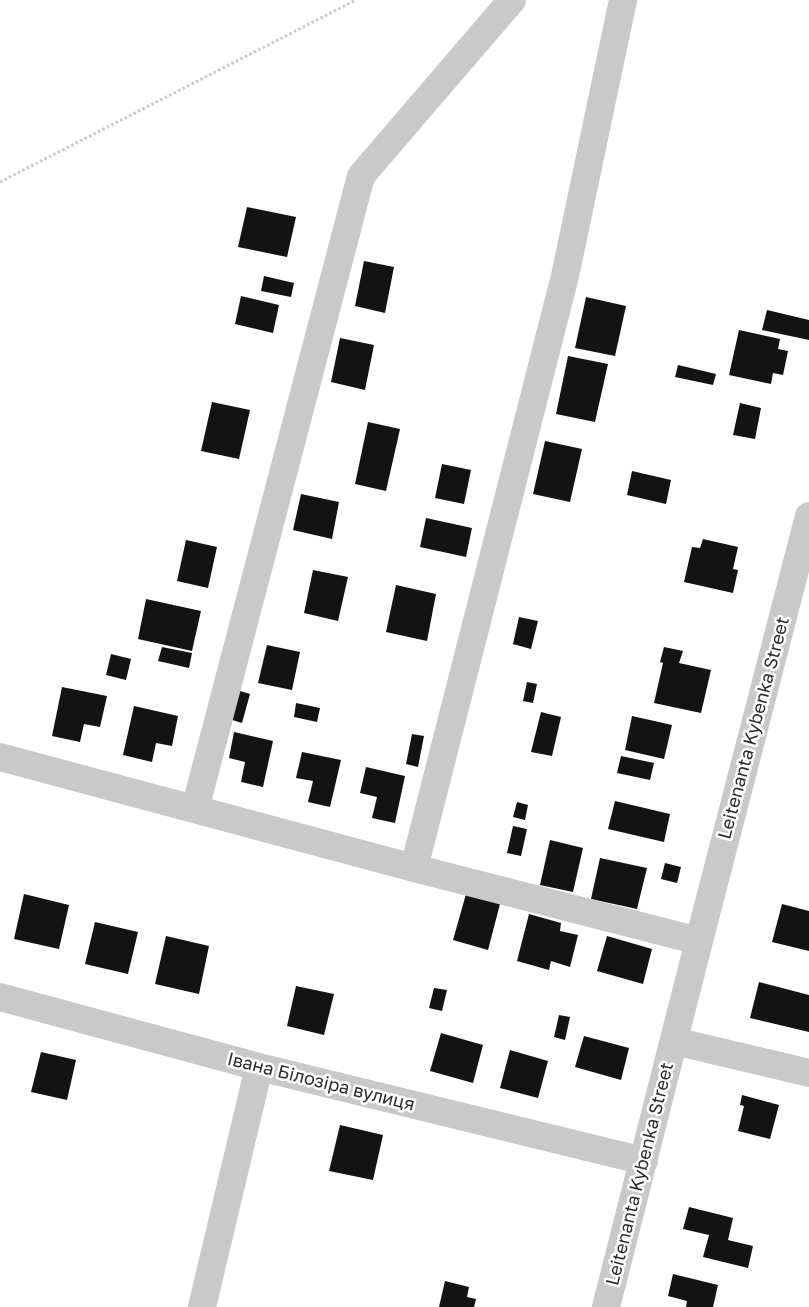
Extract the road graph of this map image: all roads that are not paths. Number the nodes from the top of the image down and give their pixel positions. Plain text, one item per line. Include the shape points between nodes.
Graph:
1 (512, 0) edge
2 (623, 0) edge
3 (809, 516) edge
4 (0, 757) edge
5 (195, 809) junction
6 (414, 868) junction
7 (699, 941) junction
8 (0, 997) edge
9 (674, 1041) junction
10 (259, 1067) junction
11 (809, 1073) edge
12 (644, 1161) junction
13 (202, 1307) edge
14 (606, 1307) edge

1 - 5 street via 361,176
2 - 6 street via 564,276
3 - 7 street, Leitenanta Kybenka Street
4 - 5 street
5 - 6 street
6 - 7 street
7 - 9 street, Leitenanta Kybenka Street
8 - 10 street, Івана Білозіра вулиця
9 - 11 street
9 - 12 street, Leitenanta Kybenka Street
10 - 12 street, Івана Білозіра вулиця
10 - 13 street
12 - 14 street, Leitenanta Kybenka Street

